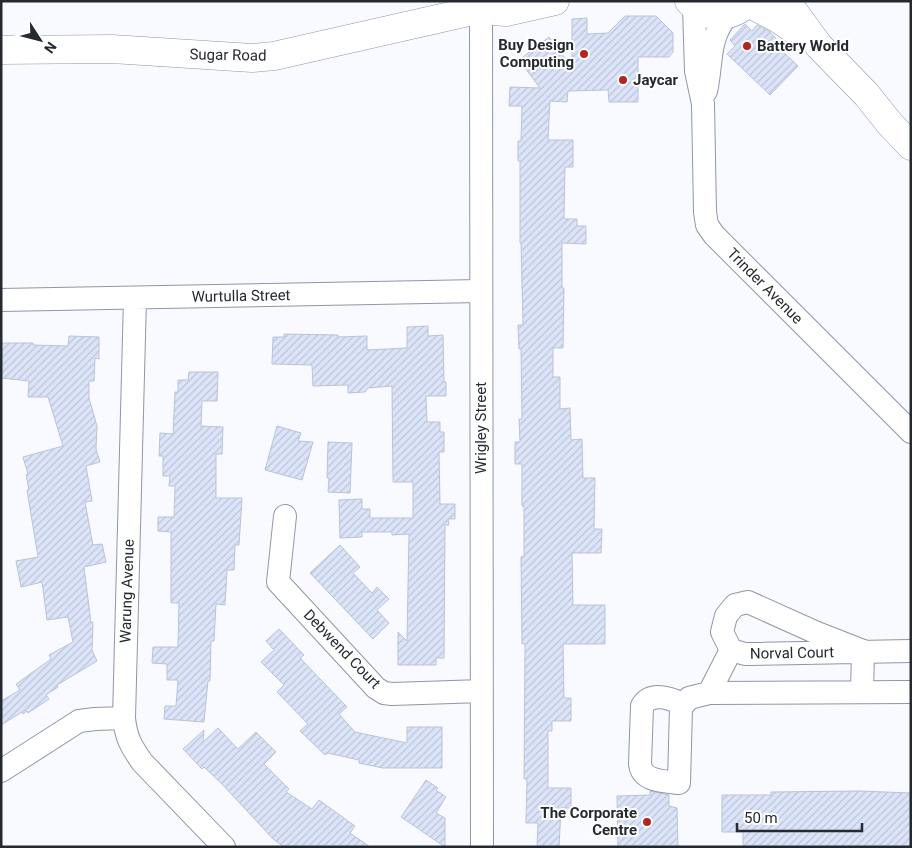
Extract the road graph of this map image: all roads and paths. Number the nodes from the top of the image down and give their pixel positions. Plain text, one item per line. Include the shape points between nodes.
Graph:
1 (555, 1) edge
2 (786, 1) edge
3 (692, 4) edge
4 (490, 5) edge
5 (741, 6) edge
6 (819, 46) junction
7 (1, 50) edge
8 (866, 94) junction
9 (703, 104) junction
10 (911, 128) edge
11 (911, 146) edge
12 (480, 291) junction
13 (135, 298) junction
14 (1, 300) edge
15 (911, 432) edge
16 (286, 516) dead end
17 (730, 650) junction
18 (863, 651) junction
19 (911, 651) edge
20 (482, 691) junction
21 (862, 692) junction
22 (911, 692) edge
23 (709, 693) junction
24 (683, 704) dead end
25 (124, 718) junction
26 (1, 771) edge
27 (224, 847) edge
28 (482, 847) edge

1 - 4 main road, Sugar Road via 506,12
2 - 6 main road
3 - 5 main road via 710,14
3 - 9 street, Trinder Avenue via 696,72
4 - 7 main road, Sugar Road via 291,53 260,57 112,49
4 - 12 street, Wrigley Street
5 - 6 main road via 777,18
5 - 9 street, Trinder Avenue via 718,29
6 - 8 main road
8 - 10 main road
8 - 11 main road
9 - 15 street, Trinder Avenue via 707,225
12 - 13 street, Wurtulla Street
12 - 20 street, Wrigley Street
13 - 14 street, Wurtulla Street
13 - 25 street, Warung Avenue
16 - 20 street, Debwend Court via 278,582 376,688 392,694
17 - 18 street, Norval Court via 745,654
17 - 18 street, Norval Court via 722,632 726,616 735,605 748,602
17 - 23 street
18 - 19 street, Norval Court
18 - 21 street
20 - 28 street, Wrigley Street
21 - 22 street
21 - 23 street
23 - 24 street via 694,696
25 - 26 street via 79,721
25 - 27 street, Warung Avenue via 126,735 142,762

